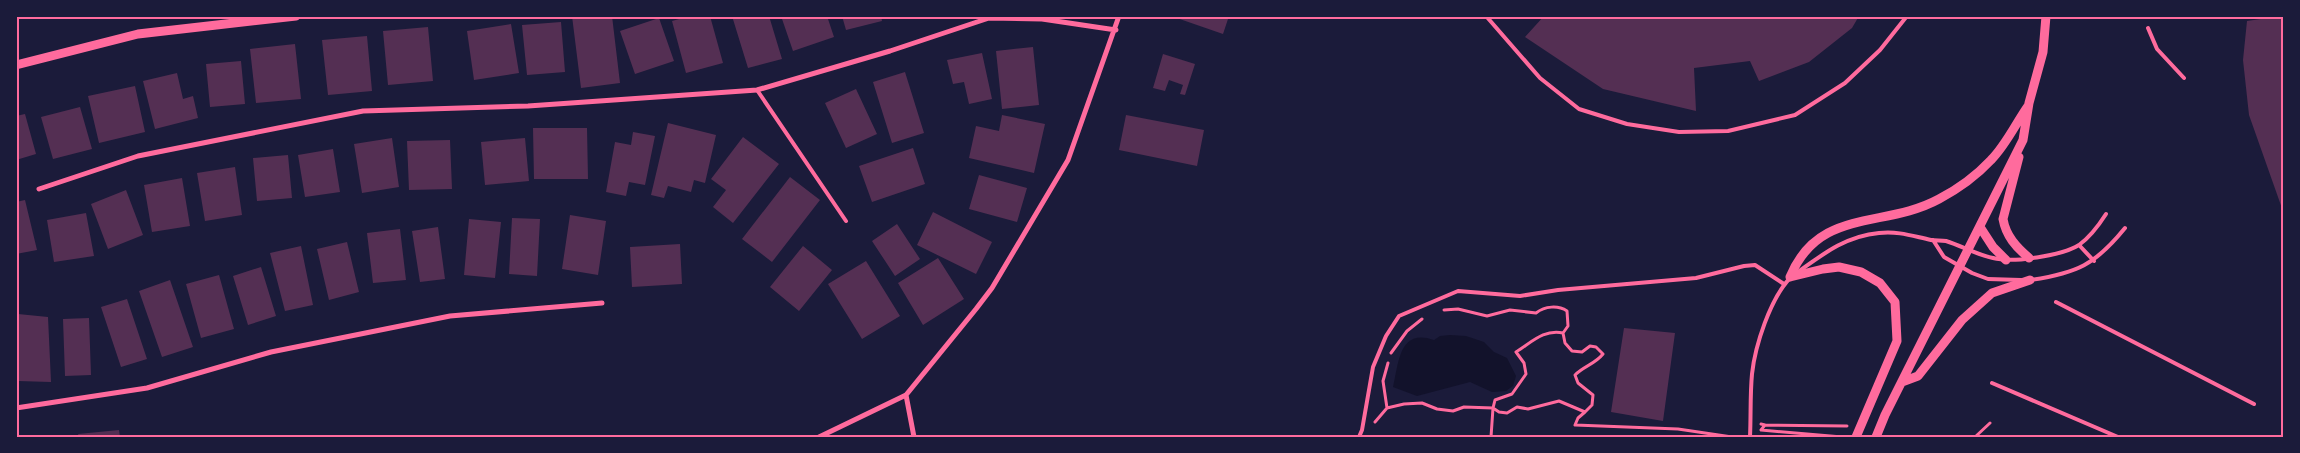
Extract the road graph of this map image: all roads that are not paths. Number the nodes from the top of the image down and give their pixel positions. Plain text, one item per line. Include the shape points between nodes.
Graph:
1 (296, 16) edge
2 (1119, 16) edge
3 (1486, 16) edge
4 (1907, 16) edge
5 (2046, 16) edge
6 (2148, 28) dead end
7 (1116, 30) junction
8 (16, 65) edge
9 (2184, 78) dead end
10 (757, 90) junction
11 (2029, 103) junction
12 (2024, 140) junction
13 (39, 189) dead end
14 (2106, 214) dead end
15 (846, 221) dead end
16 (1980, 227) junction
17 (2125, 228) dead end
18 (1933, 240) junction
19 (2080, 244) junction
20 (1969, 250) junction
21 (2029, 258) junction
22 (2006, 260) junction
23 (2094, 261) junction
24 (1961, 266) junction
25 (1790, 277) junction
26 (2030, 280) junction
27 (1784, 284) junction
28 (2056, 302) dead end
29 (602, 303) dead end
30 (1902, 382) junction
31 (1992, 382) dead end
32 (906, 395) junction
33 (2254, 404) dead end
34 (16, 408) edge
35 (819, 437) edge
36 (914, 437) edge
37 (1358, 437) edge
38 (1750, 437) edge
39 (1856, 437) edge
40 (1876, 437) edge
41 (2118, 437) edge

1 - 8 street via 138,34
2 - 7 street
3 - 4 lane via 1540,78 1579,109 1627,124 1679,132 1728,131 1795,115 1845,83 1880,50
5 - 11 street via 2043,52
6 - 9 lane via 2157,49
7 - 10 street via 1042,19 989,18
7 - 32 street via 1068,160 992,288
10 - 13 street via 528,106 363,111 138,156
10 - 15 lane
11 - 12 street
11 - 25 street via 1992,159 1964,183 1918,210 1840,226 1828,232 1809,246 1796,262
12 - 16 street
12 - 21 street via 2003,219 2012,242
14 - 19 lane
16 - 20 street
16 - 22 street via 1992,247
17 - 23 lane
18 - 20 lane
18 - 24 lane via 1944,257
18 - 25 lane via 1906,232 1853,238 1834,246
19 - 21 lane
19 - 23 lane
20 - 22 lane
20 - 24 street
21 - 22 lane
23 - 26 lane via 2059,276
24 - 26 lane via 1988,279
24 - 30 street
25 - 27 lane
25 - 39 street via 1823,269 1861,272 1880,283 1895,302 1897,341
26 - 30 street via 1992,293 1962,320 1918,376
27 - 37 lane via 1755,265 1696,278 1520,296 1458,292 1399,316 1373,367
27 - 38 lane via 1770,310 1752,374
28 - 33 lane
29 - 34 street via 450,316 271,352 147,388
30 - 40 street
31 - 41 lane
32 - 35 street
32 - 36 street

